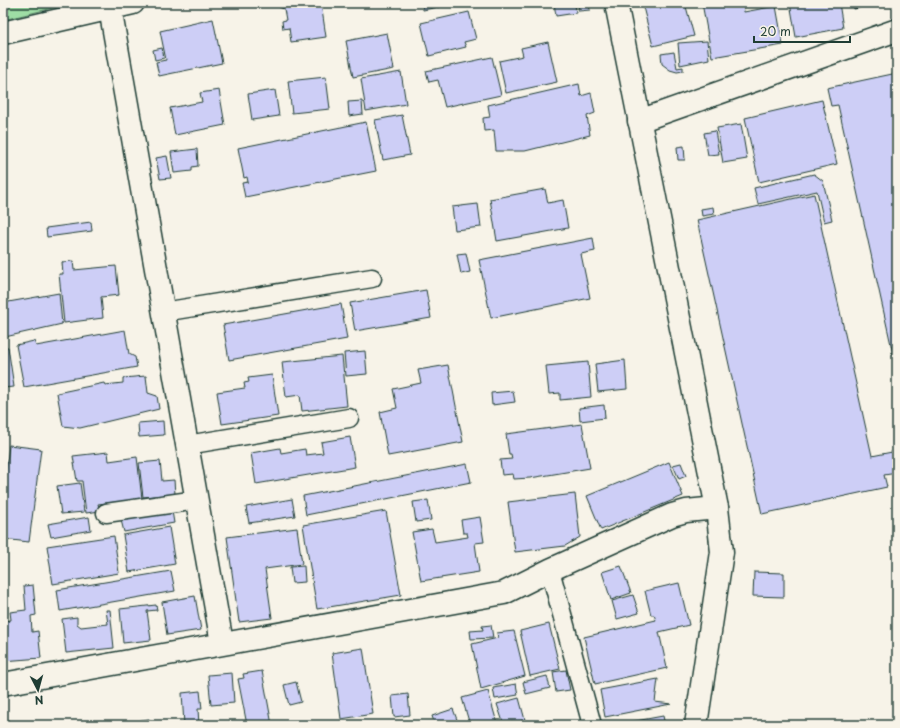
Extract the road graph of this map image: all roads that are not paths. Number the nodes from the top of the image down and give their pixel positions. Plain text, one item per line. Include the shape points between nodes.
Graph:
1 (133, 3) edge
2 (616, 3) edge
3 (110, 8) junction
4 (897, 30) edge
5 (3, 34) edge
6 (639, 121) junction
7 (372, 278) dead end
8 (163, 312) junction
9 (349, 418) dead end
10 (187, 446) junction
11 (197, 500) junction
12 (717, 508) junction
13 (106, 513) dead end
14 (550, 570) junction
15 (222, 643) junction
16 (3, 684) edge
17 (592, 725) edge
18 (696, 725) edge

1 - 3 street
2 - 6 street
3 - 5 street
3 - 8 street
4 - 6 street
6 - 12 street
7 - 8 lane
8 - 10 street
9 - 10 lane
10 - 11 street
11 - 13 lane
11 - 15 street
12 - 14 street via 672,515
12 - 18 street via 722,552
14 - 15 street via 504,593
14 - 17 lane
15 - 16 street

